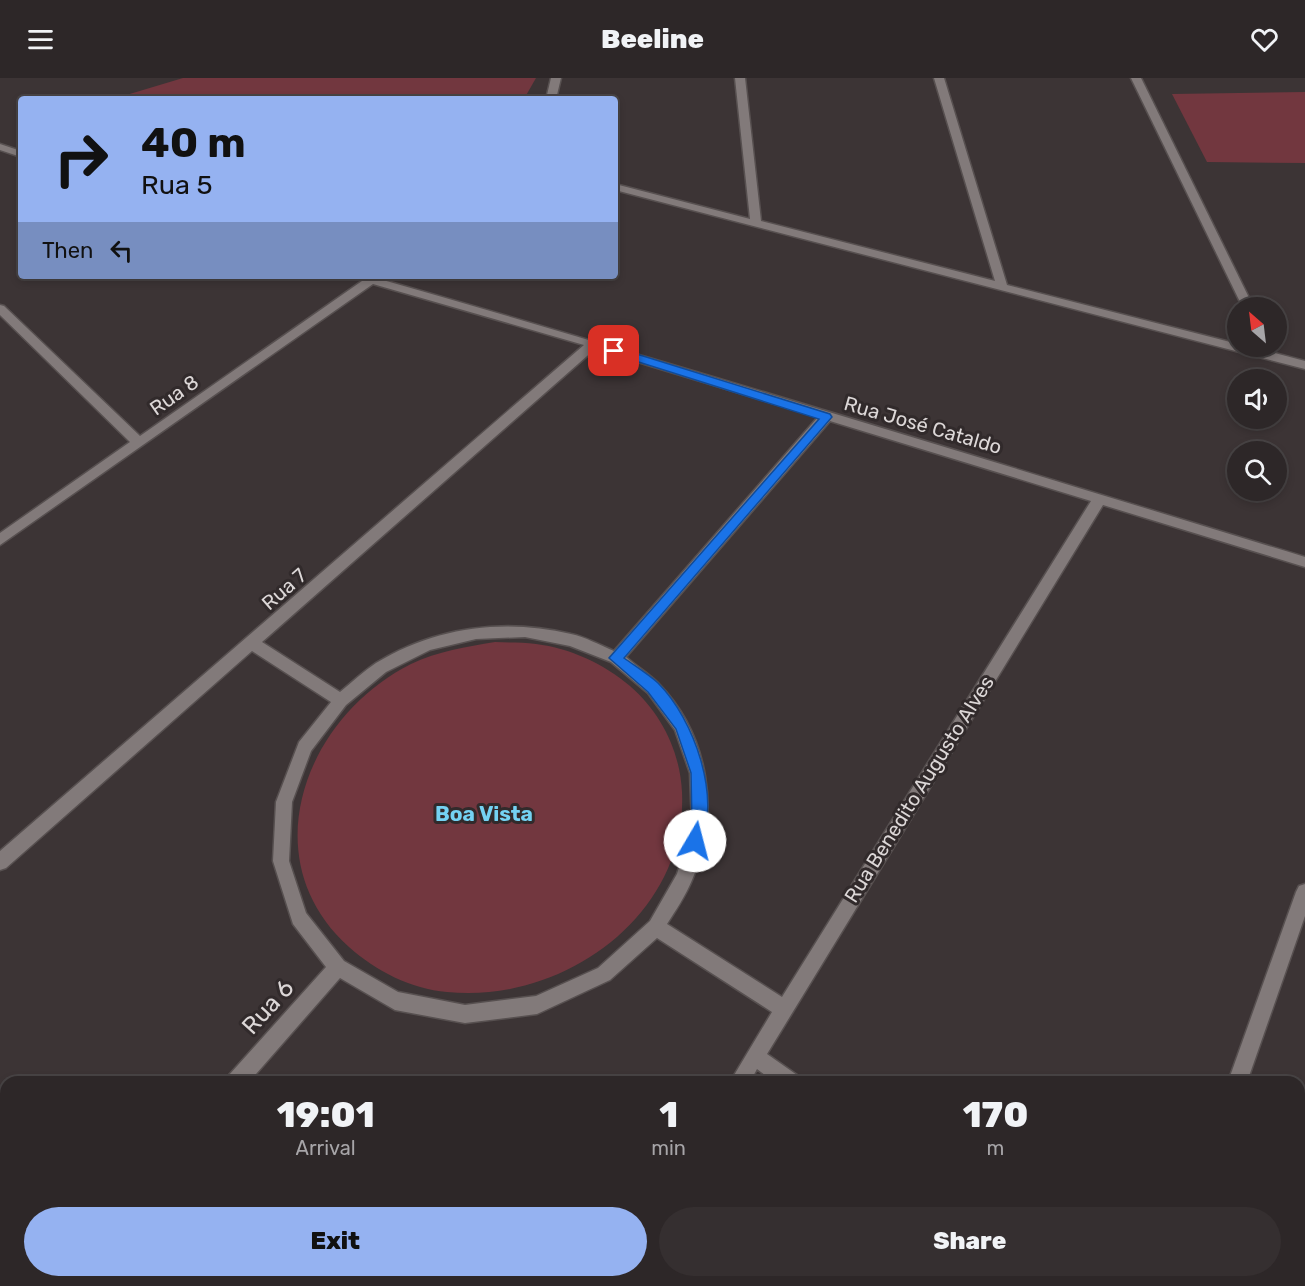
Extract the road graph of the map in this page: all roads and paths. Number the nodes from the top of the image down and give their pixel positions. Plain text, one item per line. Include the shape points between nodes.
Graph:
1 (555, 78) edge
2 (740, 78) edge
3 (939, 78) edge
4 (1136, 78) edge
5 (552, 96) edge
6 (2, 147) edge
7 (18, 153) edge
8 (618, 188) edge
9 (756, 225) junction
10 (367, 279) edge
11 (370, 280) junction
12 (1004, 289) junction
13 (1244, 297) edge
14 (0, 309) edge
15 (1227, 341) edge
16 (593, 344) junction
17 (1285, 357) edge
18 (1305, 365) edge
19 (826, 417) junction
20 (139, 443) junction
21 (1100, 498) junction
22 (0, 540) edge
23 (1305, 562) edge
24 (252, 644) junction
25 (616, 658) junction
26 (341, 700) junction
27 (0, 862) edge
28 (1305, 892) edge
29 (656, 927) junction
30 (338, 967) junction
31 (783, 1008) junction
32 (755, 1056) junction
33 (241, 1076) edge
34 (743, 1076) edge
35 (782, 1076) edge
36 (1239, 1076) edge

1 - 5 street
2 - 9 street
3 - 12 street
4 - 13 street
6 - 7 street
8 - 9 street
9 - 12 street
10 - 11 street, Rua José Cataldo
11 - 16 street, Rua José Cataldo
11 - 20 street, Rua 8
12 - 15 street
14 - 20 street
16 - 19 street, Rua José Cataldo
16 - 24 street, Rua 7
17 - 18 street
19 - 21 street, Rua José Cataldo
19 - 25 street
20 - 22 street, Rua 8
21 - 23 street, Rua José Cataldo
21 - 31 street, Rua Benedito Augusto Alves
24 - 26 street
24 - 27 street, Rua 7
25 - 26 street via 572,640 534,633 476,633 418,650 381,668
25 - 29 street via 653,688 682,727 698,773 700,824 686,876
26 - 30 street via 305,747 284,802 281,861 299,918
28 - 36 street
29 - 30 street via 604,974 537,1005 465,1014 395,1001
29 - 31 street
30 - 33 street, Rua 6
31 - 32 street, Rua Benedito Augusto Alves
32 - 34 street, Rua Benedito Augusto Alves
32 - 35 street

